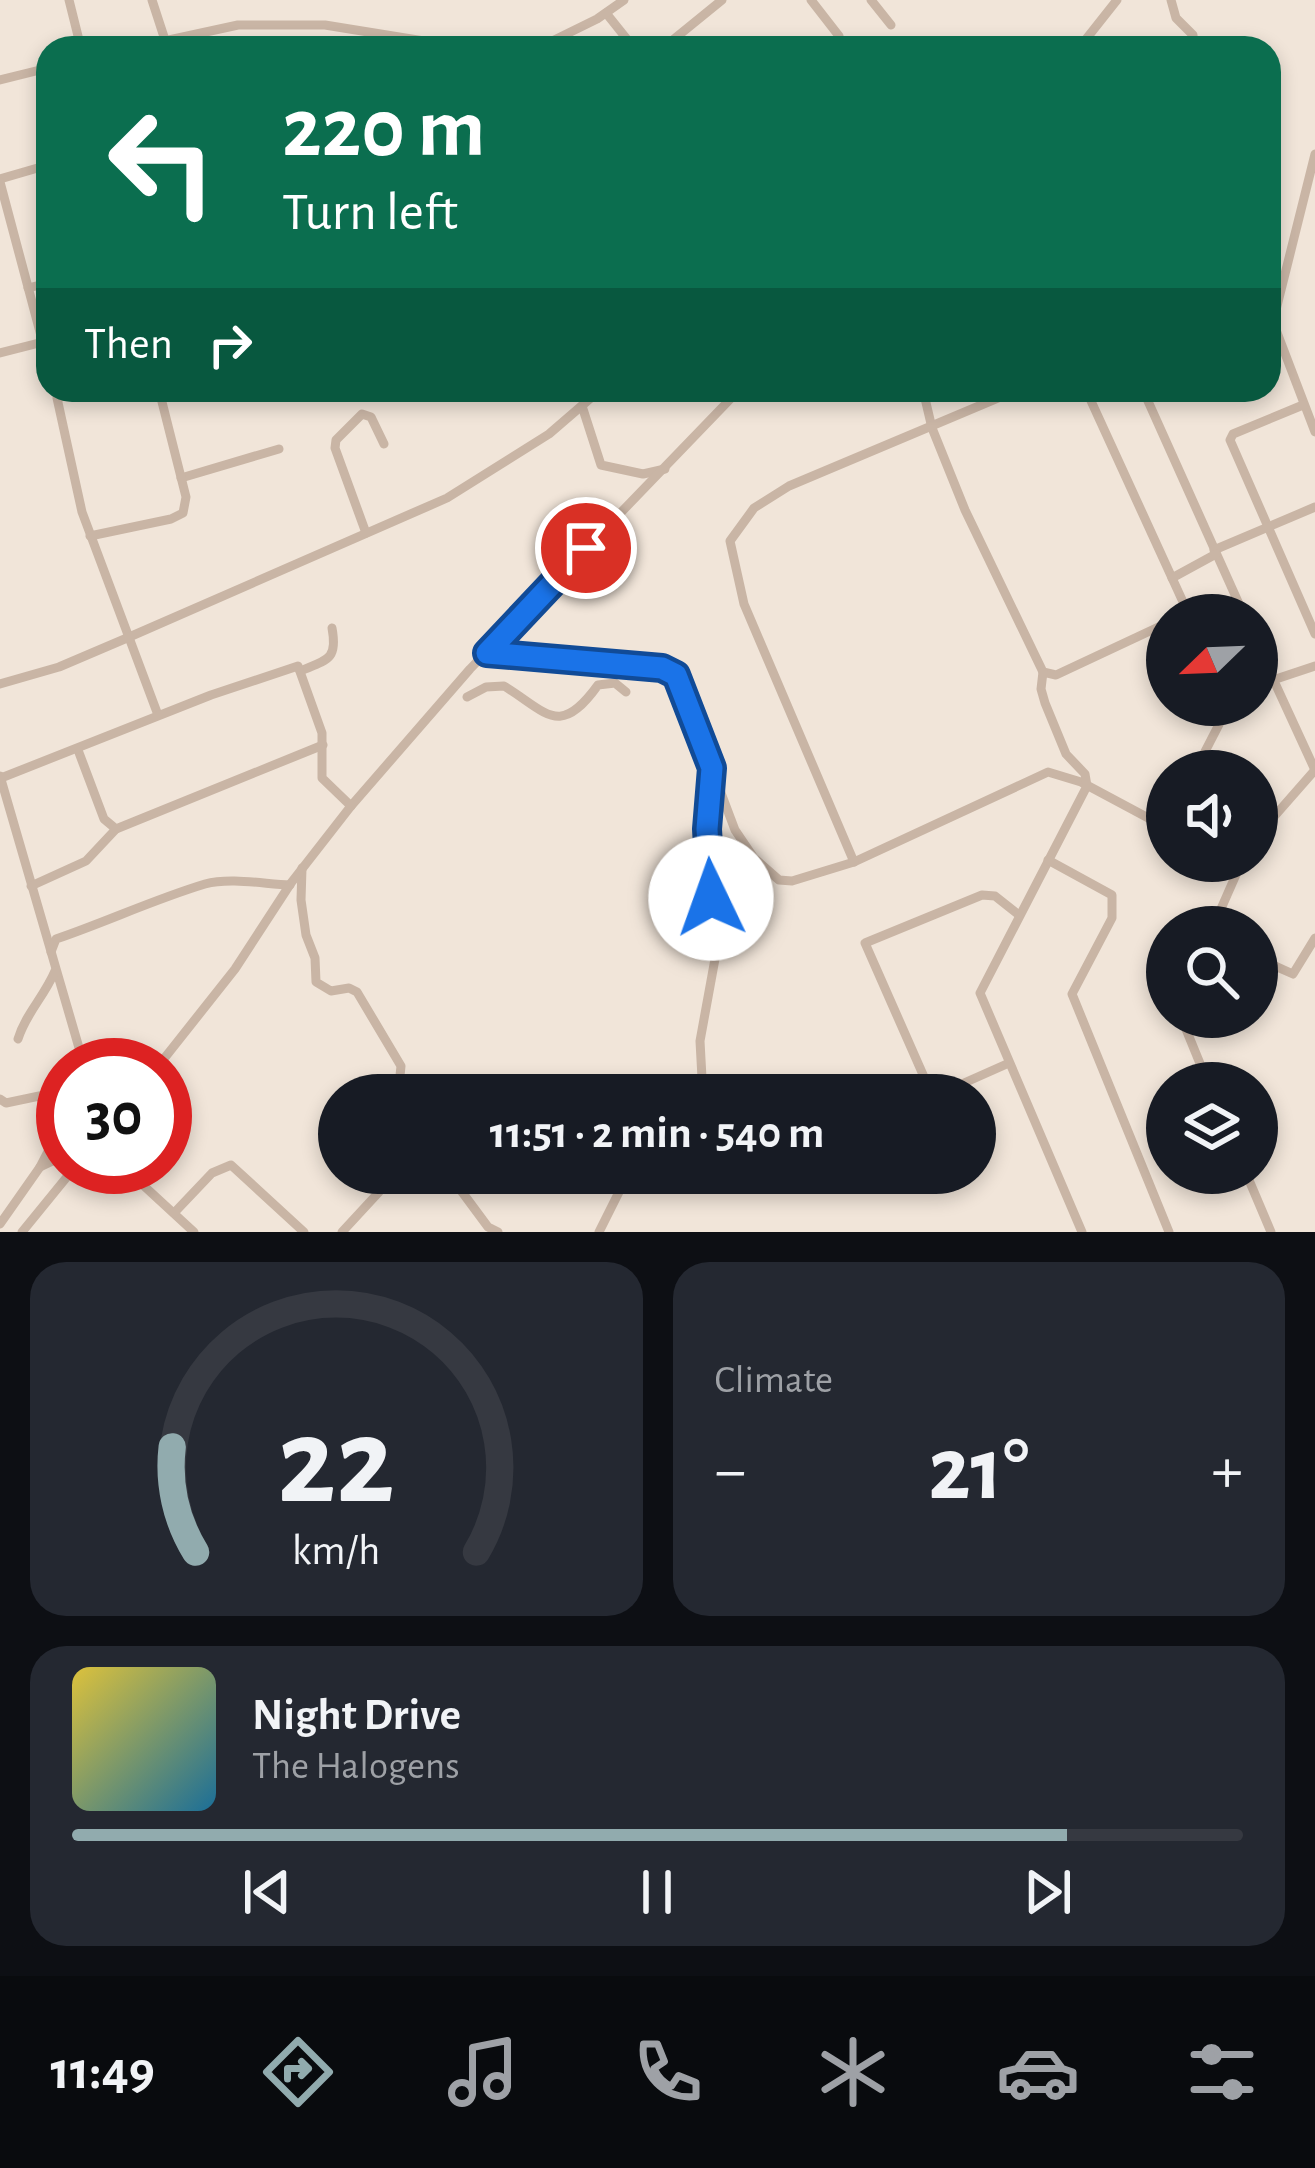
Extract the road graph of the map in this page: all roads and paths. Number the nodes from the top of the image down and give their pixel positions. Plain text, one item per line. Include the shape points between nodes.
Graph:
1 (69, 0) edge
2 (152, 0) edge
3 (624, 0) edge
4 (722, 0) edge
5 (811, 0) edge
6 (871, 0) edge
7 (1118, 0) edge
8 (1171, 0) edge
9 (606, 14) junction
10 (891, 25) dead end
11 (78, 36) edge
12 (165, 36) edge
13 (185, 36) edge
14 (393, 36) edge
15 (562, 36) edge
16 (624, 36) edge
17 (678, 36) edge
18 (839, 36) edge
19 (1089, 36) edge
20 (1193, 36) edge
21 (36, 71) edge
22 (0, 80) edge
23 (1315, 154) edge
24 (36, 169) edge
25 (0, 180) edge
26 (1281, 283) edge
27 (36, 286) edge
28 (28, 288) junction
29 (36, 313) edge
30 (36, 343) edge
31 (1281, 347) edge
32 (0, 353) edge
33 (58, 402) edge
34 (162, 402) edge
35 (580, 402) edge
36 (585, 402) edge
37 (728, 402) edge
38 (926, 402) edge
39 (990, 402) edge
40 (1091, 402) edge
41 (1147, 402) edge
42 (1303, 405) junction
43 (932, 428) junction
44 (1315, 432) edge
45 (384, 445) dead end
46 (279, 449) dead end
47 (665, 469) junction
48 (181, 478) junction
49 (1315, 507) edge
50 (1268, 528) junction
51 (366, 532) junction
52 (90, 536) junction
53 (1215, 552) junction
54 (1172, 578) junction
55 (1179, 594) edge
56 (1234, 594) edge
57 (332, 628) dead end
58 (1146, 633) edge
59 (1315, 634) edge
60 (127, 638) junction
61 (487, 653) junction
62 (1315, 665) edge
63 (300, 671) junction
64 (1043, 672) junction
65 (1278, 679) edge
66 (1, 680) edge
67 (1278, 688) edge
68 (626, 692) dead end
69 (466, 697) dead end
70 (158, 715) junction
71 (323, 745) junction
72 (78, 749) junction
73 (1314, 765) edge
74 (712, 768) junction
75 (0, 777) edge
76 (1087, 786) junction
77 (351, 806) junction
78 (1278, 810) edge
79 (1146, 817) edge
80 (116, 829) junction
81 (16, 832) junction
82 (0, 837) edge
83 (1048, 860) junction
84 (854, 862) junction
85 (302, 868) junction
86 (290, 885) junction
87 (31, 886) junction
88 (1019, 915) junction
89 (1315, 938) edge
90 (50, 957) junction
91 (1278, 967) edge
92 (55, 971) junction
93 (76, 1038) edge
94 (180, 1038) edge
95 (18, 1039) dead end
96 (1009, 1064) junction
97 (400, 1074) edge
98 (702, 1074) edge
99 (925, 1074) edge
100 (985, 1074) edge
101 (36, 1096) edge
102 (0, 1099) edge
103 (36, 1173) edge
104 (52, 1194) edge
105 (153, 1194) edge
106 (377, 1194) edge
107 (464, 1194) edge
108 (618, 1194) edge
109 (1255, 1194) edge
110 (174, 1214) junction
111 (0, 1224) edge
112 (22, 1232) edge
113 (194, 1232) edge
114 (304, 1232) edge
115 (342, 1232) edge
116 (498, 1232) edge
117 (599, 1232) edge
118 (1082, 1232) edge
119 (1168, 1232) edge
120 (1271, 1232) edge

1 - 11 street
2 - 12 street
3 - 9 street
4 - 17 street
5 - 18 street
6 - 10 street
7 - 19 street
8 - 20 street
9 - 15 street
9 - 16 street
13 - 14 street via 238,25 325,25
21 - 22 street
23 - 26 street
24 - 25 street
25 - 28 street
27 - 28 street
28 - 29 street
30 - 32 street
31 - 42 street
33 - 52 street
34 - 48 street
35 - 51 street via 549,434 483,478
36 - 47 street via 602,465 643,474
37 - 47 street
38 - 43 street
39 - 43 street
40 - 54 street
41 - 53 street
42 - 44 street
42 - 50 street via 1230,438
43 - 64 street
43 - 84 street via 789,486 754,508 730,541 744,604
45 - 51 street via 362,414 336,440
46 - 48 street
47 - 61 street
48 - 52 street via 183,513
49 - 50 street
50 - 53 street
50 - 59 street
51 - 60 street
52 - 60 street
53 - 54 street
53 - 56 street
54 - 55 street
57 - 63 street via 329,658
58 - 64 street via 1056,675
60 - 66 street via 59,667
60 - 70 street
61 - 74 street via 670,670
61 - 77 street
62 - 65 street
63 - 70 street
63 - 71 street
64 - 76 street via 1046,703
67 - 73 street
68 - 69 street via 615,683 598,685 562,715 538,712 504,686
70 - 72 street
71 - 77 street via 324,782
71 - 80 street
72 - 75 street
72 - 80 street via 104,819
73 - 78 street
74 - 84 street via 735,830 779,880
74 - 98 street via 707,862 717,949
75 - 81 street
76 - 79 street
76 - 83 street
76 - 84 street via 1057,772 1038,775
77 - 85 street
80 - 87 street via 86,860
81 - 82 street
81 - 87 street
83 - 88 street
83 - 119 street via 1115,903 1072,994
85 - 86 street
85 - 97 street via 316,982 357,992
86 - 90 street via 214,883 181,891 56,939
86 - 94 street
87 - 90 street
88 - 96 street via 980,993
88 - 99 street via 982,895 866,943
89 - 91 street via 1293,974
90 - 92 street
92 - 93 street
92 - 95 street
96 - 100 street
96 - 118 street
101 - 102 street
103 - 111 street
104 - 112 street
105 - 110 street
106 - 115 street
107 - 116 street
108 - 117 street
109 - 120 street
110 - 113 street
110 - 114 street via 212,1173 231,1166

